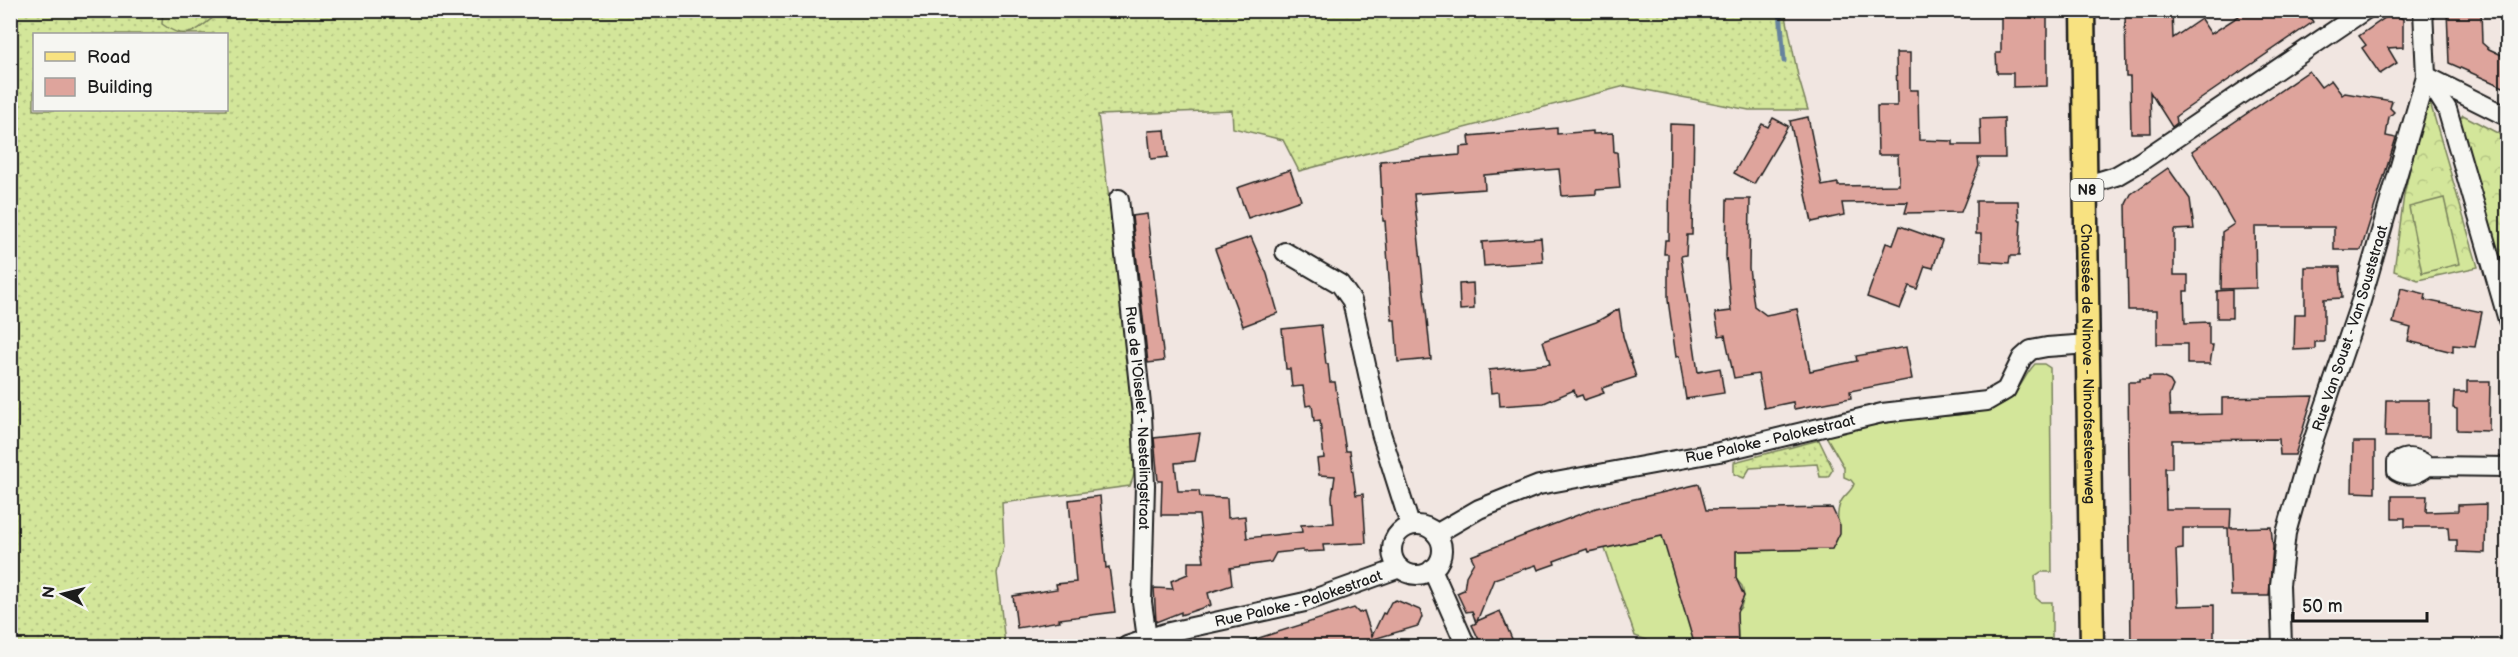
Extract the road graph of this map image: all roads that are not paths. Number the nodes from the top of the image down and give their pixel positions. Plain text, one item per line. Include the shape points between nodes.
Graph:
1 (2083, 10) edge
2 (2365, 10) edge
3 (2423, 10) edge
4 (2426, 76) junction
5 (2508, 117) edge
6 (2087, 185) junction
7 (1119, 199) dead end
8 (1285, 252) dead end
9 (2508, 320) edge
10 (2089, 345) junction
11 (2428, 466) dead end
12 (2508, 467) edge
13 (1410, 525) junction
14 (1436, 534) junction
15 (1400, 568) junction
16 (1432, 569) junction
17 (1148, 642) edge
18 (1127, 646) edge
19 (1466, 646) edge
20 (2092, 646) edge
21 (2282, 646) edge

1 - 6 main road, Chaussée de Ninove - Ninoofsesteenweg / N8
2 - 6 street via 2140,162 2116,176
3 - 4 street, Rue Van Soust - Van Souststraat
4 - 5 street
4 - 9 street via 2447,109
4 - 21 street, Rue Van Soust - Van Souststraat via 2361,301 2286,533 2280,585
6 - 10 main road, Chaussée de Ninove - Ninoofsesteenweg / N8
7 - 17 street, Rue de l'Oiselet - Nestelingstraat via 1142,414 1142,602
8 - 13 street via 1340,284 1352,301 1380,434
10 - 14 street, Rue Paloke - Palokestraat via 2031,350 2022,358 2006,390 1987,401 1882,413 1709,454 1539,485 1479,509
10 - 20 main road, Chaussée de Ninove - Ninoofsesteenweg / N8
11 - 12 street
13 - 14 street via 1429,528
13 - 15 street, Rue Paloke - Palokestraat via 1402,529 1392,544
14 - 16 street via 1442,549
15 - 16 street, Rue Paloke - Palokestraat via 1416,575
15 - 17 street, Rue Paloke - Palokestraat via 1305,602
16 - 19 street
17 - 18 street, Rue Paloke - Palokestraat

